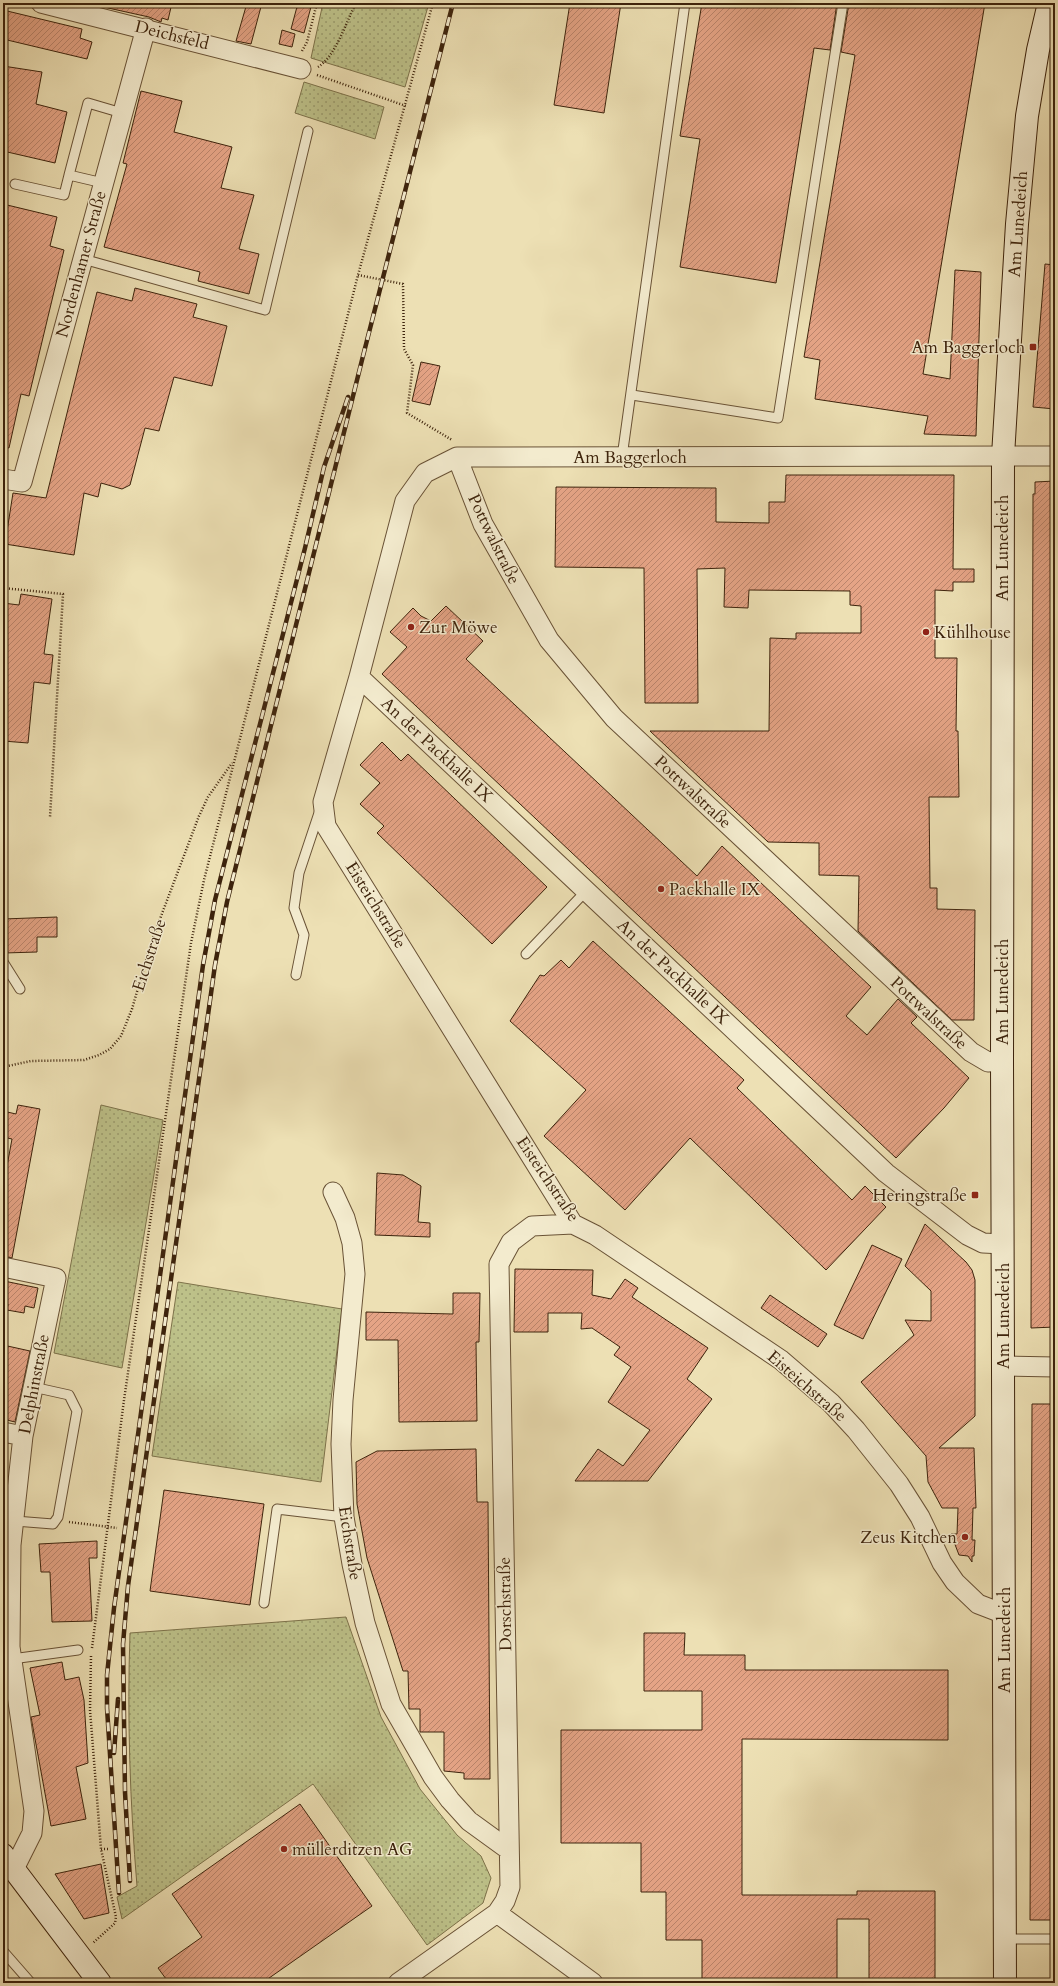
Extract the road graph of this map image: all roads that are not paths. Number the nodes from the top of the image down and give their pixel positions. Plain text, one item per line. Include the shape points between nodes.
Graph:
1 (41, 3) edge
2 (685, 3) edge
3 (843, 3) edge
4 (1049, 3) edge
5 (83, 8) edge
6 (146, 28) junction
7 (294, 66) road end
8 (122, 113) junction
9 (308, 131) dead end
10 (69, 175) junction
11 (103, 183) junction
12 (15, 184) dead end
13 (83, 259) junction
14 (632, 395) junction
15 (1003, 456) junction
16 (1055, 456) edge
17 (457, 457) junction
18 (622, 457) junction
19 (3, 479) edge
20 (359, 677) junction
21 (323, 802) junction
22 (587, 890) junction
23 (526, 954) dead end
24 (3, 962) edge
25 (296, 975) dead end
26 (20, 989) dead end
27 (1002, 1061) junction
28 (333, 1192) dead end
29 (573, 1224) junction
30 (1003, 1244) junction
31 (3, 1268) edge
32 (1003, 1366) junction
33 (1055, 1367) edge
34 (33, 1387) junction
35 (3, 1432) edge
36 (23, 1436) junction
37 (344, 1517) junction
38 (14, 1520) junction
39 (264, 1603) dead end
40 (1004, 1614) junction
41 (78, 1650) dead end
42 (8, 1651) edge
43 (509, 1850) junction
44 (9, 1862) edge
45 (497, 1913) junction
46 (1006, 1939) junction
47 (1055, 1939) edge
48 (3, 1951) edge
49 (31, 1983) edge
50 (100, 1983) edge
51 (398, 1983) edge
52 (593, 1983) edge
53 (1005, 1983) edge

1 - 5 street, Deichsfeld
2 - 14 lane
3 - 14 lane via 778,418
4 - 15 street, Am Lunedeich via 1027,116 1017,224
5 - 6 street, Deichsfeld
6 - 7 street, Deichsfeld
6 - 8 street, Nordenhamer Straße
8 - 10 lane via 88,103
8 - 11 street, Nordenhamer Straße
9 - 13 lane via 265,310
10 - 11 lane
10 - 12 lane via 64,196
11 - 13 street, Nordenhamer Straße
13 - 19 street, Nordenhamer Straße via 22,482
14 - 18 lane
15 - 16 street, Am Baggerloch
15 - 18 street, Am Baggerloch
15 - 27 street, Am Lunedeich
17 - 18 street, Am Baggerloch
17 - 20 street, Am Baggerloch via 426,474 405,501
17 - 27 street, Pottwalstraße via 483,524 545,633 614,718 971,1052 988,1062
20 - 21 street, Eisteichstraße
20 - 22 street, An der Packhalle IX
21 - 25 lane via 299,873 294,908 304,935
21 - 29 street, Eisteichstraße via 326,826
22 - 23 lane
22 - 30 street, An der Packhalle IX via 886,1173 967,1235 983,1243
24 - 26 lane
27 - 30 street, Am Lunedeich
28 - 37 street, Eichstraße via 352,1243 355,1274 341,1437
29 - 40 street, Eisteichstraße via 595,1235 781,1360 831,1403 861,1435 899,1484 955,1582 978,1604
29 - 43 street, Dorschstraße via 532,1226 511,1242 499,1264
30 - 32 street, Am Lunedeich
31 - 34 street, Delphinstraße via 56,1278
32 - 33 street
32 - 40 street, Am Lunedeich
34 - 36 street, Delphinstraße
34 - 38 lane via 69,1395 77,1411 56,1521 53,1524
35 - 36 street
36 - 38 street, Delphinstraße
37 - 39 lane via 277,1509
37 - 43 street, Eichstraße via 365,1623 391,1704 433,1777 450,1800 469,1822
38 - 42 street, Delphinstraße
40 - 46 street, Am Lunedeich
41 - 42 lane
42 - 44 street, Delphinstraße via 34,1811 32,1834
43 - 45 street, Dorschstraße via 510,1887
44 - 50 street
45 - 51 street, Dorschstraße
45 - 52 street
46 - 47 lane
46 - 53 street, Am Lunedeich
48 - 49 lane

